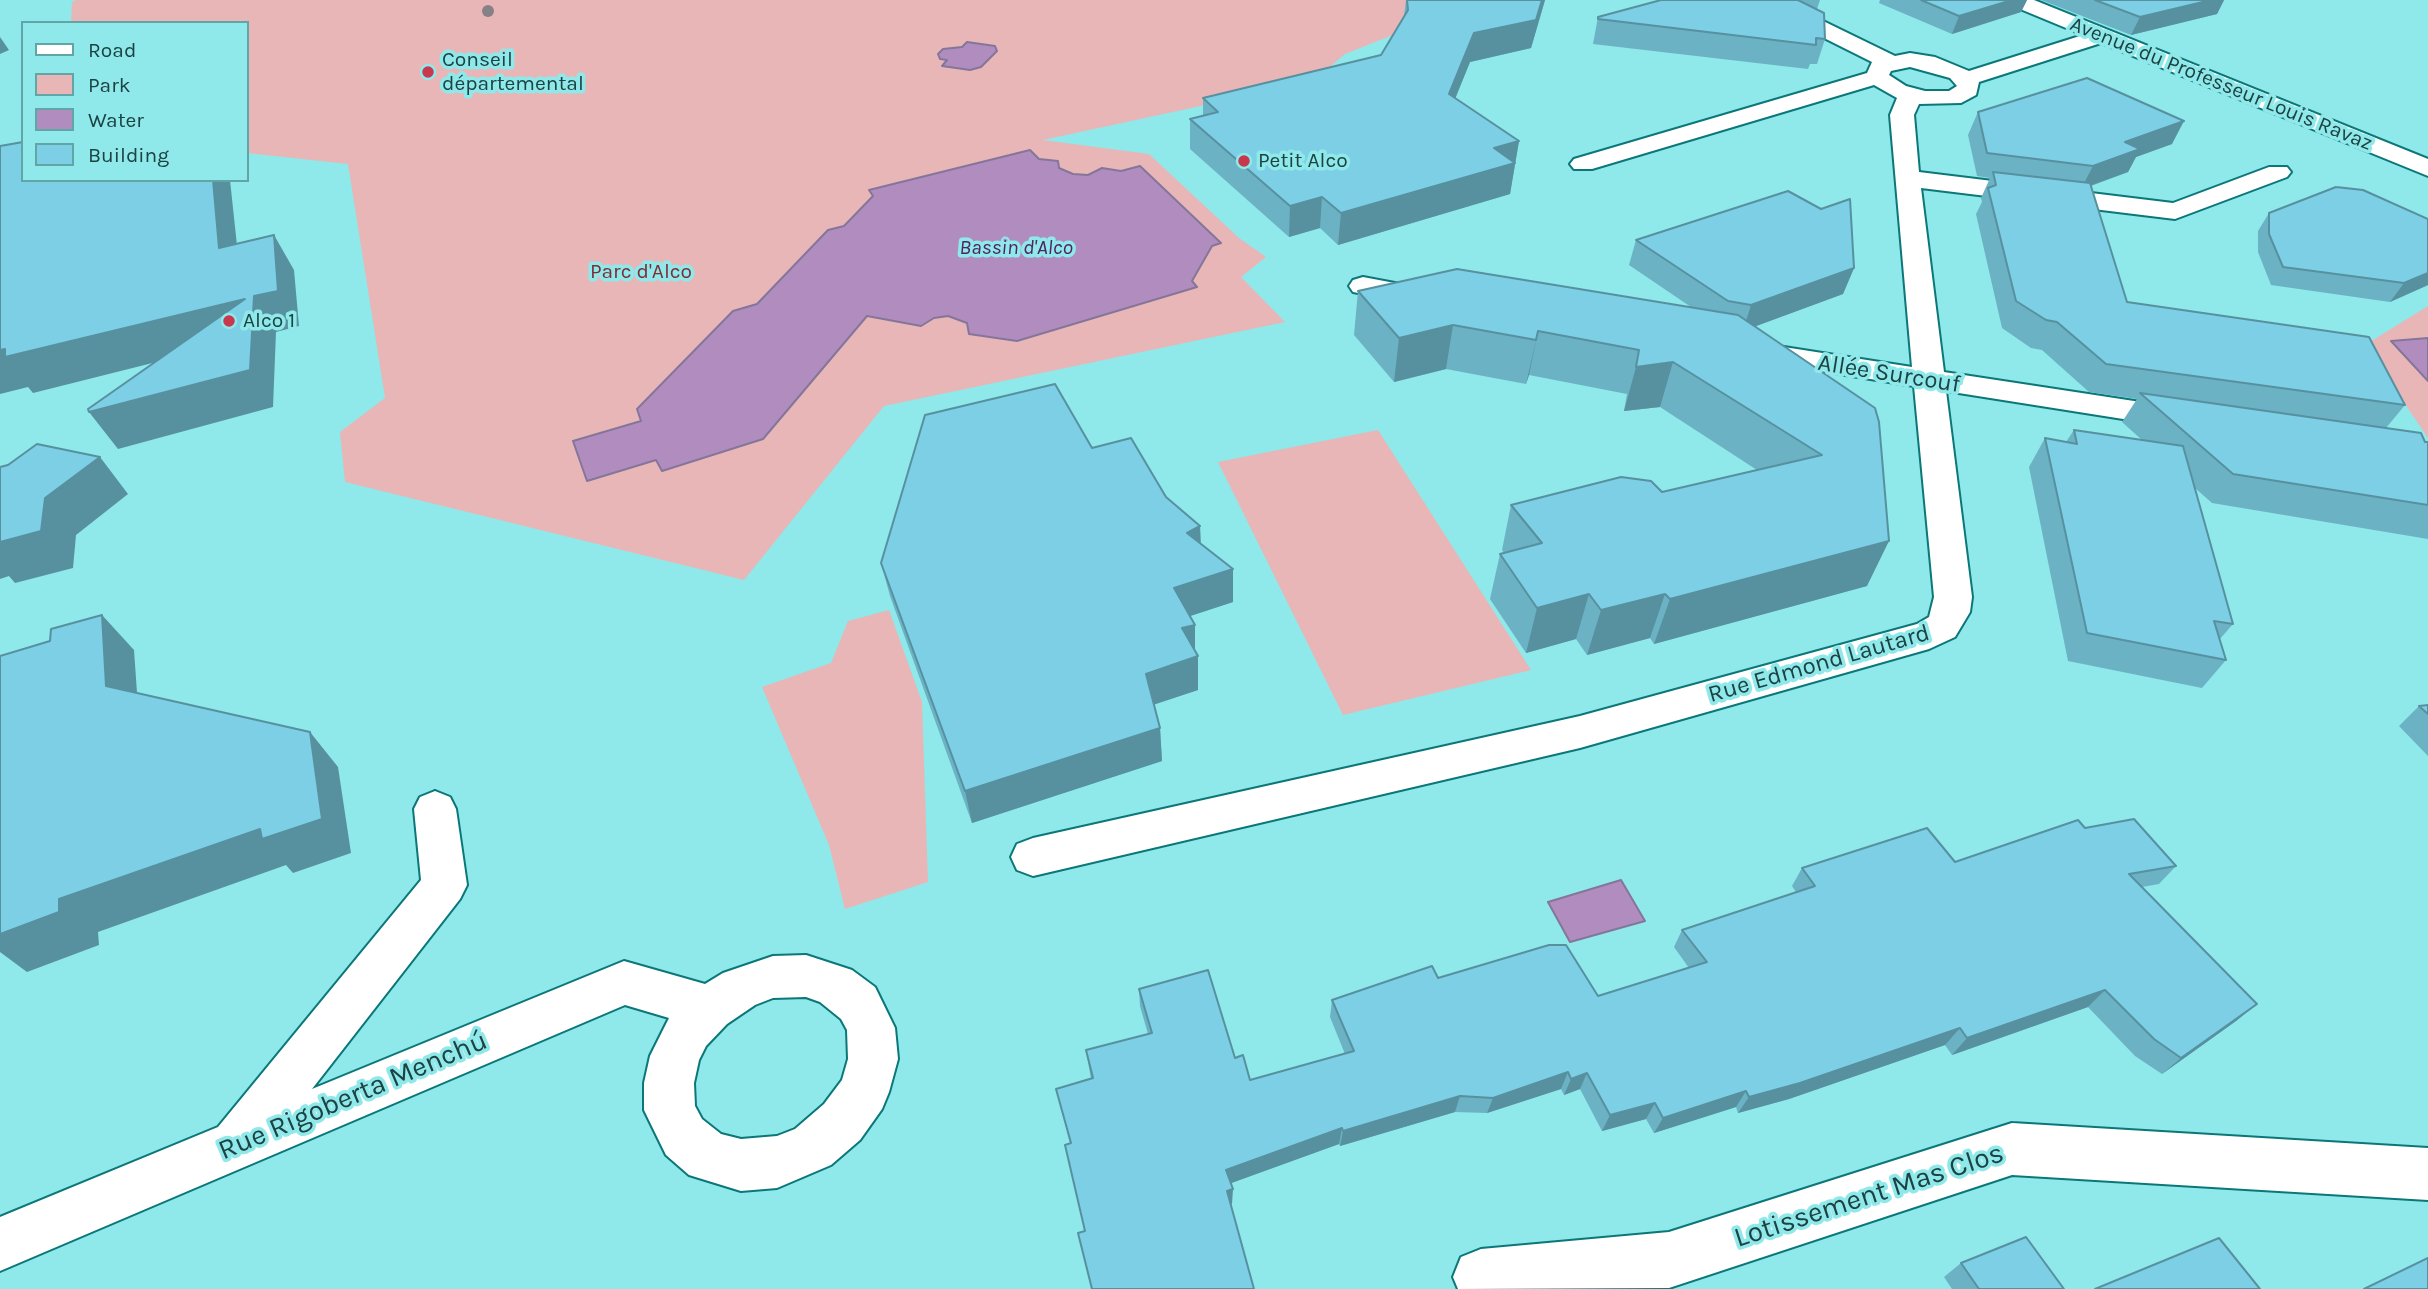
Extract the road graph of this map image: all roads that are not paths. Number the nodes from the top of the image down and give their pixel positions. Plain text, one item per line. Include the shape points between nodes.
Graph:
1 (1763, 0) edge
2 (2015, 0) edge
3 (2056, 17) junction
4 (2031, 30) dead end
5 (2101, 34) junction
6 (1971, 53) dead end
7 (1935, 64) junction
8 (1883, 69) junction
9 (1966, 79) junction
10 (1910, 95) junction
11 (1583, 164) dead end
12 (2428, 168) edge
13 (2278, 172) dead end
14 (1907, 178) junction
15 (1363, 286) dead end
16 (1460, 302) edge
17 (1722, 346) edge
18 (1929, 381) junction
19 (2213, 422) edge
20 (435, 809) dead end
21 (1033, 857) dead end
22 (710, 1008) dead end
23 (234, 1146) junction
24 (2428, 1174) edge
25 (0, 1244) edge
26 (1481, 1277) dead end

1 - 8 street
2 - 3 street, Avenue du Professeur Louis Ravaz
3 - 4 street
3 - 5 street, Avenue du Professeur Louis Ravaz
5 - 9 street via 2087,43
5 - 12 street, Avenue du Professeur Louis Ravaz
6 - 7 street
7 - 8 street via 1910,60
7 - 9 street
8 - 10 street via 1889,87
8 - 11 street
9 - 10 street via 1968,90 1953,98
10 - 14 street, Rue Edmond Lautard via 1902,114
13 - 14 street via 2175,211
14 - 18 street, Rue Edmond Lautard
15 - 16 street
17 - 18 street, Allée Surcouf
18 - 19 street, Allée Surcouf
18 - 21 street, Rue Edmond Lautard via 1953,597 1942,627 1929,635 1580,732
20 - 23 street via 444,885
22 - 23 street, Rue Rigoberta Menchú via 624,983
23 - 25 street, Rue Rigoberta Menchú
24 - 26 street, Lotissement Mas Clos via 2012,1149 1669,1260

